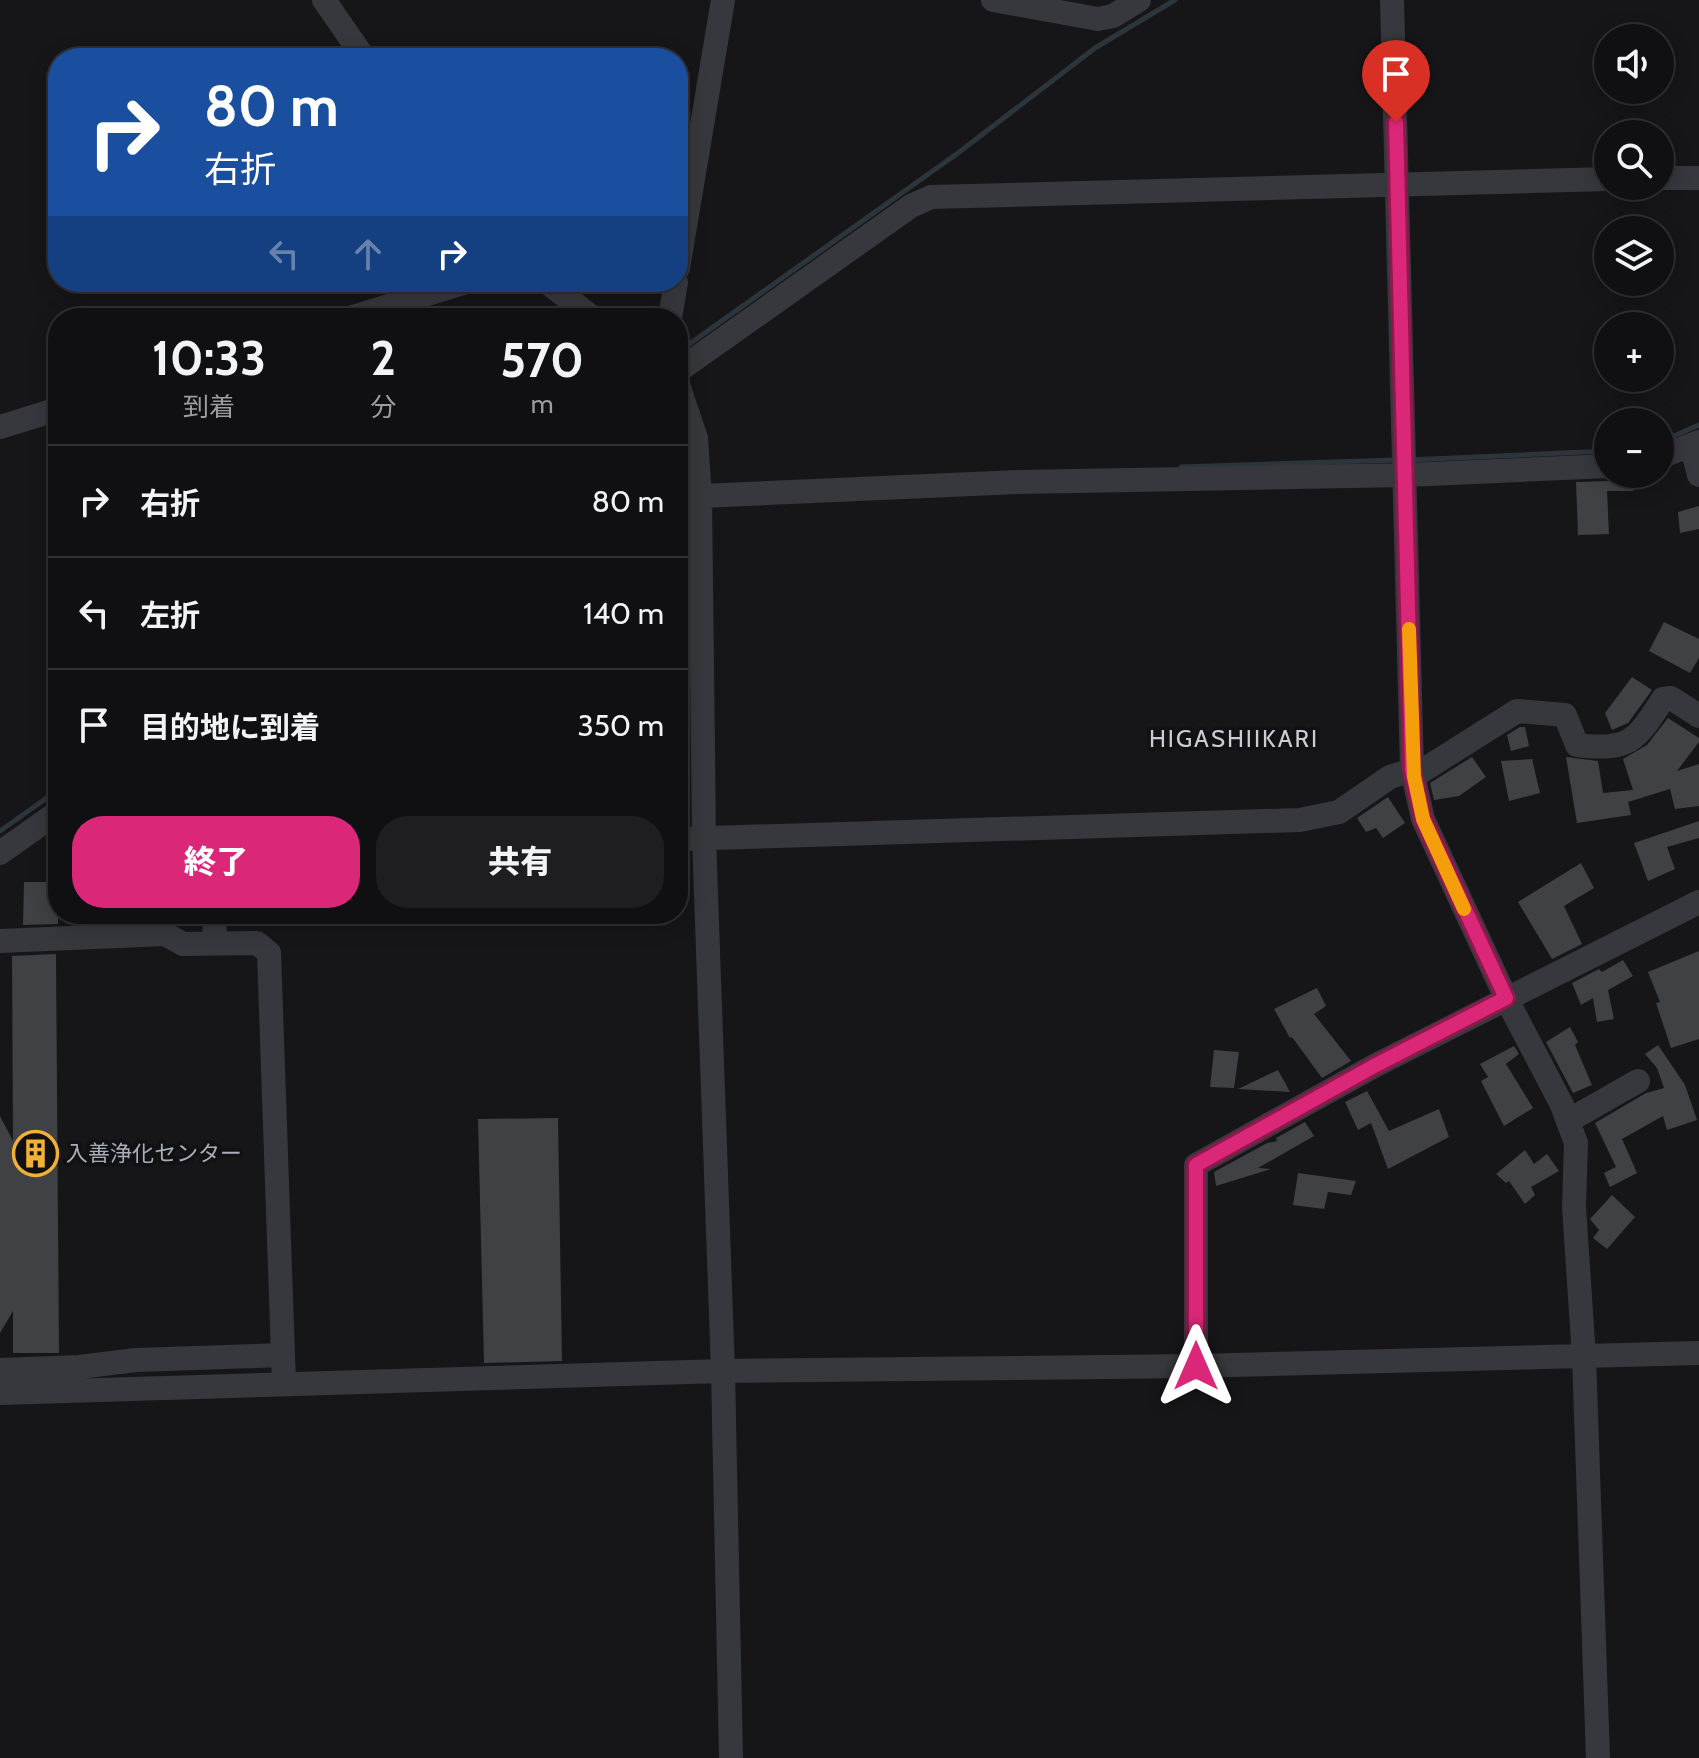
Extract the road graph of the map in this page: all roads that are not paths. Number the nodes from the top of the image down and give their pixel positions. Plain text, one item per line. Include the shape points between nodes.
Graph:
1 (324, 0) edge
2 (723, 0) edge
3 (993, 0) edge
4 (1139, 0) edge
5 (1392, 0) edge
6 (357, 48) edge
7 (1674, 178) edge
8 (1699, 178) edge
9 (1594, 179) edge
10 (1398, 183) junction
11 (688, 208) edge
12 (434, 292) edge
13 (560, 292) edge
14 (382, 308) edge
15 (580, 308) edge
16 (688, 364) edge
17 (48, 412) edge
18 (688, 414) edge
19 (0, 427) edge
20 (1695, 444) edge
21 (1674, 452) edge
22 (1594, 467) edge
23 (1406, 475) junction
24 (1699, 475) edge
25 (689, 497) edge
26 (1699, 716) edge
27 (1413, 773) junction
28 (48, 818) edge
29 (704, 838) junction
30 (688, 839) edge
31 (4, 842) edge
32 (1698, 906) edge
33 (214, 924) edge
34 (112, 925) edge
35 (0, 941) edge
36 (215, 943) junction
37 (1506, 998) junction
38 (1638, 1081) dead end
39 (1568, 1121) junction
40 (1699, 1353) edge
41 (283, 1355) junction
42 (1584, 1357) junction
43 (1196, 1366) junction
44 (0, 1370) edge
45 (723, 1371) junction
46 (284, 1384) junction
47 (0, 1393) edge
48 (731, 1758) edge
49 (1598, 1758) edge

1 - 6 street
2 - 11 street
3 - 4 street via 1098,19
5 - 10 street
7 - 8 street
9 - 10 street
10 - 16 street via 931,197
10 - 23 street
12 - 14 street
13 - 15 street
17 - 19 street
18 - 25 street via 696,438
20 - 21 street
20 - 24 street
22 - 23 street
23 - 25 street via 1018,482
23 - 27 street
25 - 29 street
26 - 27 street via 1671,698 1663,699 1643,731 1627,744 1597,748 1577,745 1565,715 1517,711
27 - 29 street via 1390,777 1339,812 1300,820
27 - 37 street via 1423,819
28 - 31 street
29 - 30 street
29 - 45 street
32 - 37 street
33 - 36 street
34 - 35 street
34 - 36 street via 165,934 183,944
36 - 41 street via 257,943 269,953
37 - 39 street
37 - 43 street via 1196,1165
38 - 39 street
39 - 42 street via 1576,1143 1574,1207
40 - 42 street
41 - 44 street
41 - 46 street
42 - 43 street
42 - 49 street
43 - 45 street
45 - 46 street
45 - 48 street
46 - 47 street

